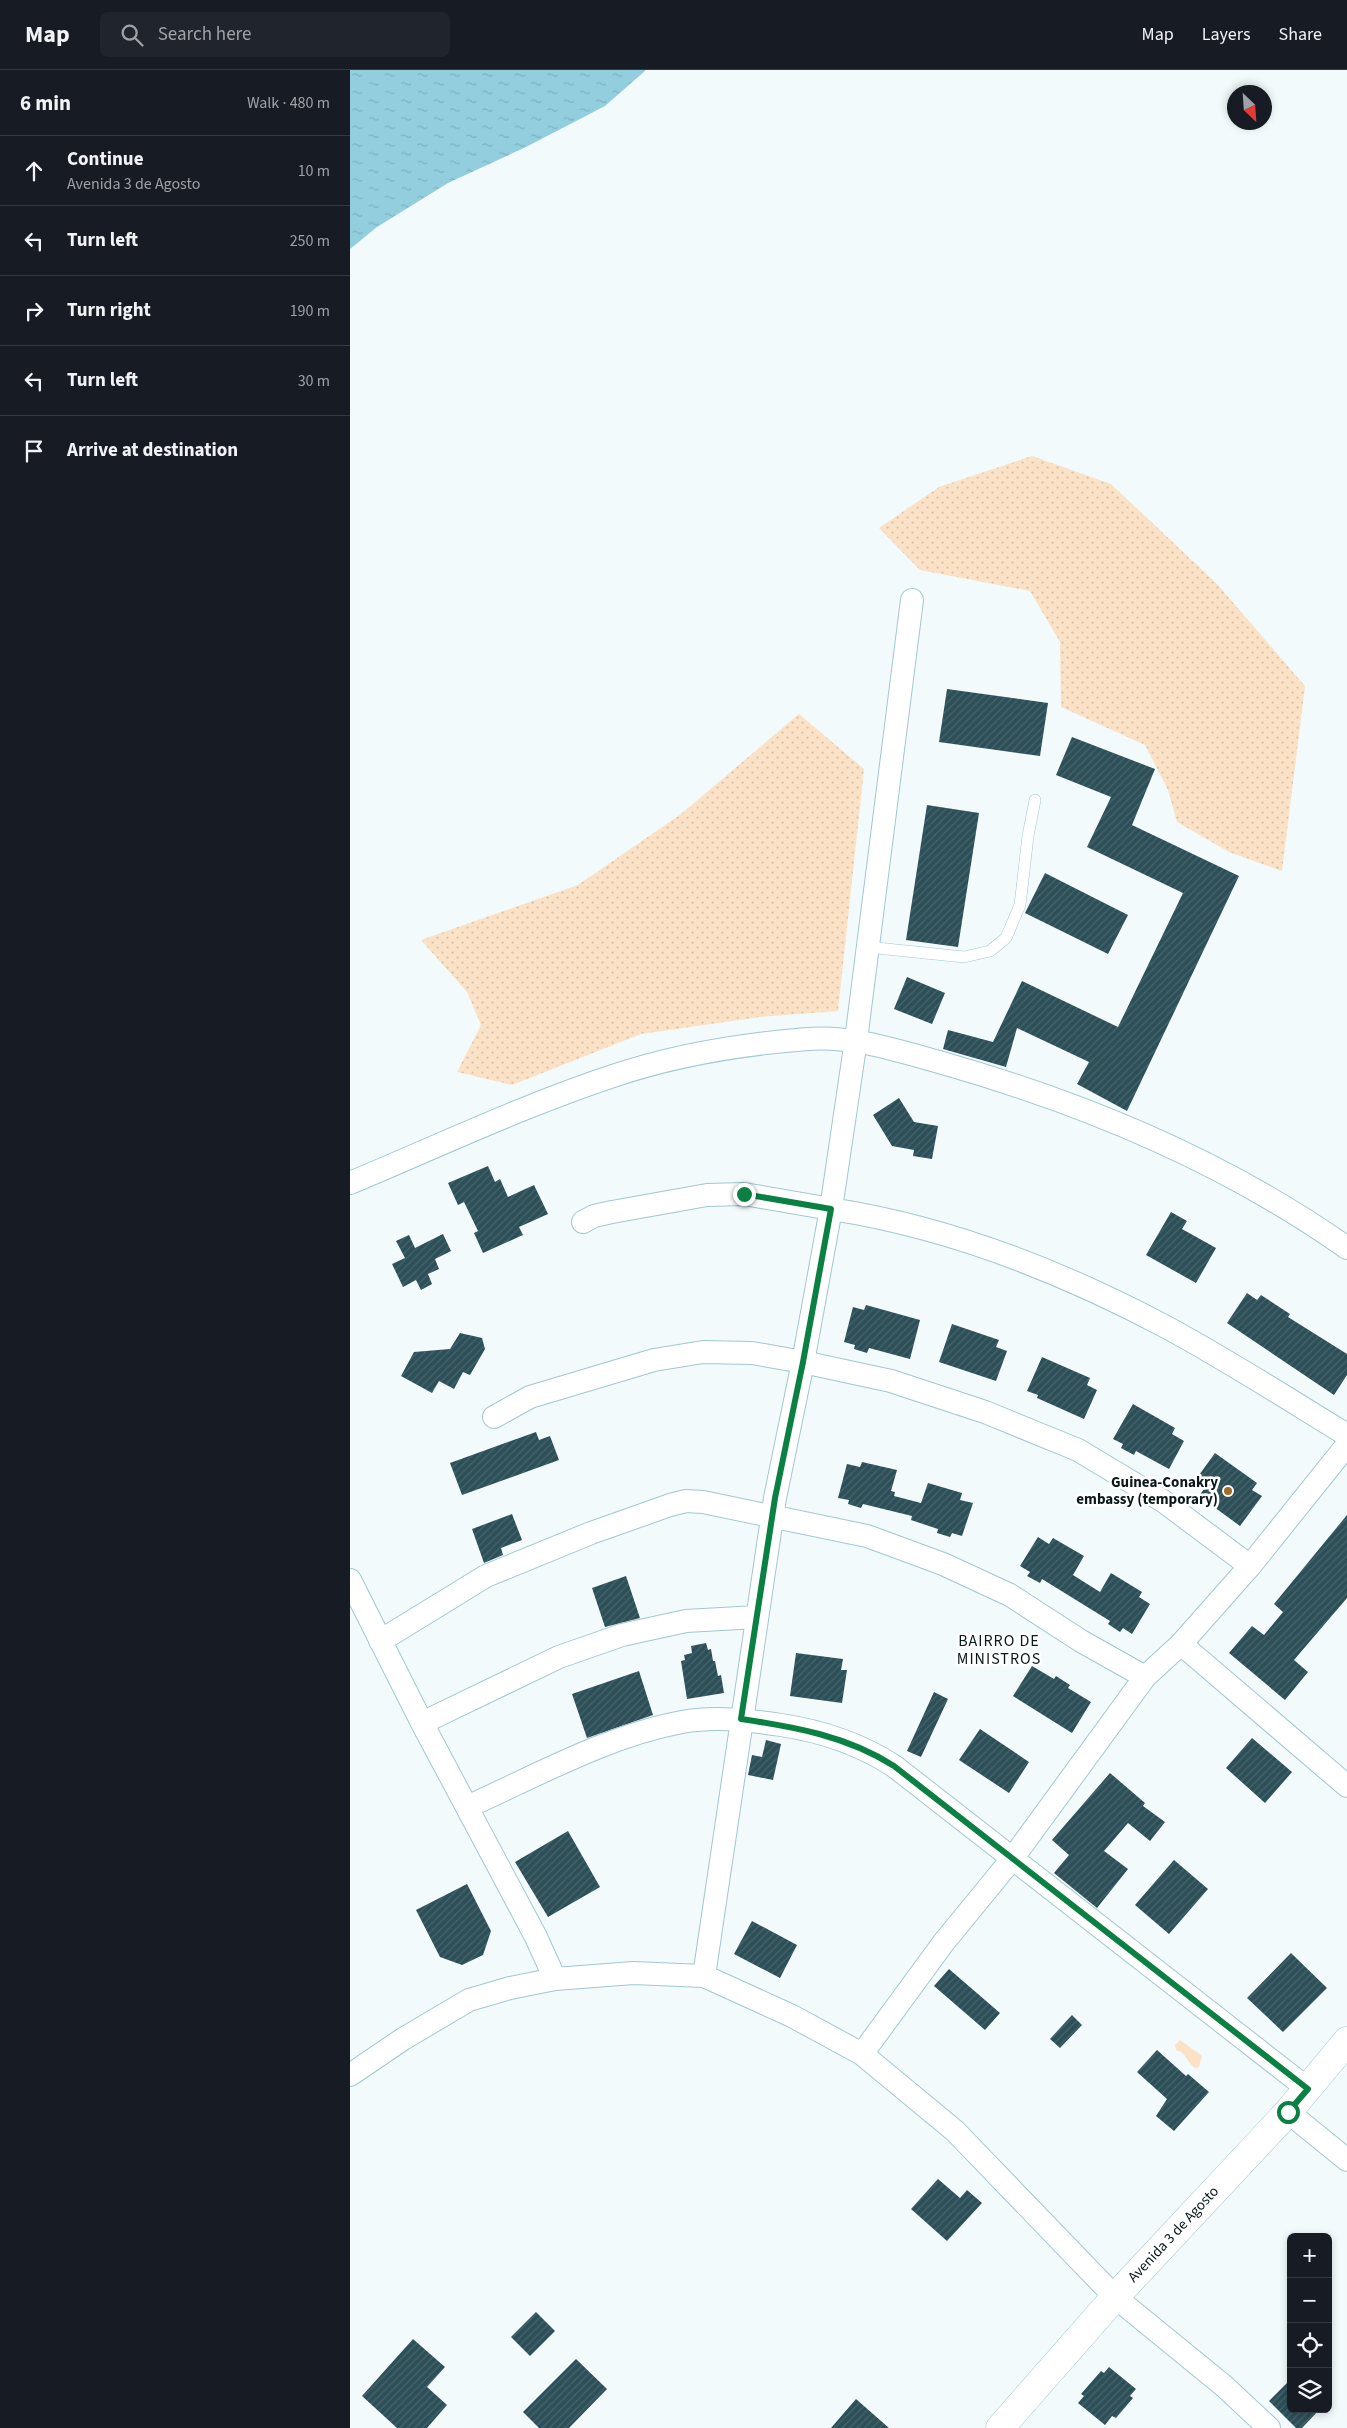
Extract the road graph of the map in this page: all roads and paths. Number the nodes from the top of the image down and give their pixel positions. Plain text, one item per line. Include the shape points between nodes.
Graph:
1 (912, 600) dead end
2 (1035, 800) dead end
3 (867, 947) junction
4 (856, 1040) junction
5 (350, 1183) edge
6 (831, 1209) junction
7 (583, 1222) dead end
8 (1347, 1248) edge
9 (803, 1362) junction
10 (494, 1417) dead end
11 (1347, 1435) edge
12 (1347, 1446) edge
13 (772, 1517) junction
14 (1250, 1566) junction
15 (350, 1580) edge
16 (757, 1617) junction
17 (380, 1641) junction
18 (1181, 1644) junction
19 (1145, 1678) junction
20 (741, 1719) junction
21 (422, 1724) junction
22 (1347, 1786) edge
23 (467, 1807) junction
24 (1012, 1859) junction
25 (704, 1976) junction
26 (555, 1979) junction
27 (1347, 2041) edge
28 (862, 2054) junction
29 (350, 2075) edge
30 (1308, 2089) junction
31 (1288, 2112) junction
32 (1347, 2160) edge
33 (1114, 2297) junction
34 (1000, 2428) edge
35 (1269, 2428) edge

1 - 3 street
2 - 3 lane via 1020,905 1006,938 990,951 964,958
3 - 4 street
4 - 5 street via 810,1039 730,1048 614,1075
4 - 6 street
4 - 8 street via 1004,1080 1111,1120 1204,1160
6 - 7 street via 744,1194 708,1195 612,1212
6 - 9 street
6 - 11 street via 872,1215 963,1240 1088,1288 1169,1329
9 - 10 street via 742,1352 703,1352 654,1360 530,1397
9 - 13 street
9 - 14 street via 900,1384 985,1412 1078,1450 1163,1501
12 - 14 street
13 - 16 street
13 - 17 street via 703,1502 686,1501 670,1505 486,1576
13 - 19 street via 867,1536 943,1564 1010,1595
14 - 18 street
15 - 17 street
16 - 20 street
16 - 21 street via 686,1621 622,1635 559,1657
17 - 21 street
18 - 19 street
18 - 22 street
19 - 24 street
20 - 23 street via 684,1722 638,1733
20 - 24 street via 800,1728 872,1752
20 - 25 street
21 - 23 street
23 - 26 street
24 - 28 street via 944,1942
24 - 30 street
25 - 26 street via 633,1973
25 - 28 street via 792,2016
26 - 29 street via 469,2000
27 - 30 street, Avenida 3 de Agosto
28 - 33 street via 955,2131
30 - 31 street, Avenida 3 de Agosto
31 - 32 street
31 - 33 street, Avenida 3 de Agosto
33 - 34 street, Avenida 3 de Agosto
33 - 35 street via 1224,2386

